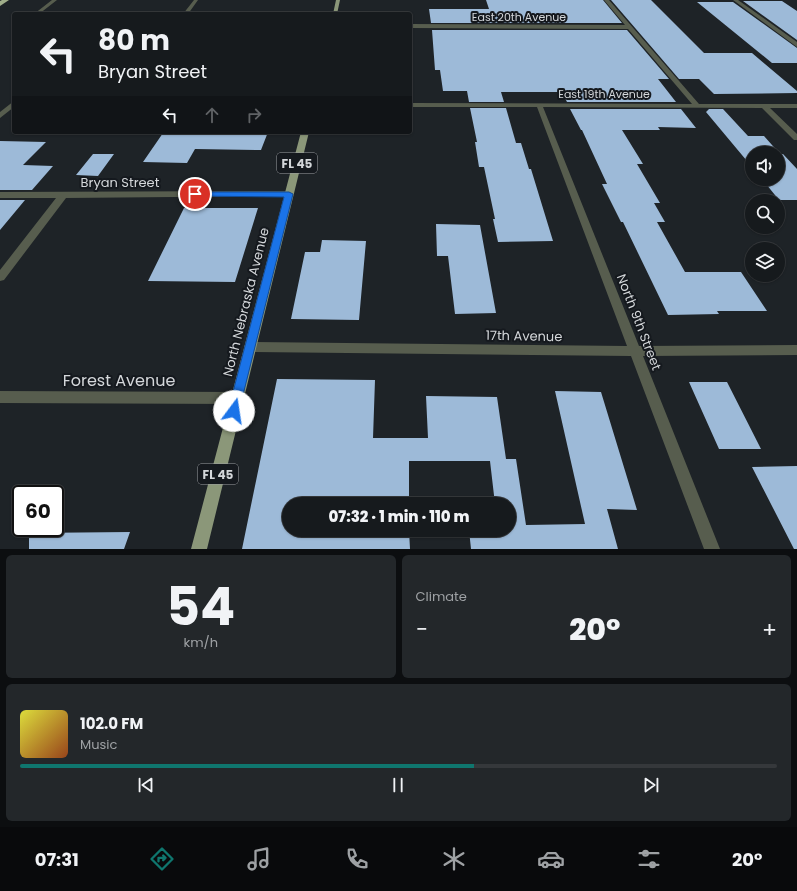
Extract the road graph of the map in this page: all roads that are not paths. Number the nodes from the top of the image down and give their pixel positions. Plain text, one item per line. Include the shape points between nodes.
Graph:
1 (6, 0) edge
2 (55, 0) edge
3 (196, 0) edge
4 (338, 0) edge
5 (606, 0) edge
6 (735, 0) edge
7 (0, 4) edge
8 (39, 12) edge
9 (187, 12) edge
10 (335, 12) edge
11 (412, 26) edge
12 (629, 27) junction
13 (797, 45) edge
14 (12, 105) edge
15 (412, 105) edge
16 (539, 105) junction
17 (697, 105) junction
18 (763, 105) junction
19 (797, 106) edge
20 (0, 116) edge
21 (304, 134) edge
22 (797, 138) edge
23 (289, 194) junction
24 (0, 195) edge
25 (63, 195) junction
26 (0, 277) edge
27 (250, 347) junction
28 (797, 350) edge
29 (636, 351) junction
30 (0, 396) edge
31 (237, 398) junction
32 (198, 549) edge
33 (712, 549) edge

1 - 7 highway
2 - 8 street
3 - 9 street
4 - 10 main road
5 - 12 street
6 - 13 street
11 - 12 street, East 20th Avenue
12 - 17 street
14 - 20 street
15 - 16 street, East 19th Avenue
16 - 17 street, East 19th Avenue
16 - 29 street, North 9th Street
17 - 18 street, East 19th Avenue
18 - 19 street, East 19th Avenue
18 - 22 street
21 - 23 main road, North Nebraska Avenue / FL 45
23 - 25 street, Bryan Street
23 - 27 main road, North Nebraska Avenue / FL 45
24 - 25 street, Bryan Street
25 - 26 street
27 - 29 street, 17th Avenue
27 - 31 main road, North Nebraska Avenue / FL 45
28 - 29 street, 17th Avenue
29 - 33 street, North 9th Street
30 - 31 street, Forest Avenue
31 - 32 main road, North Nebraska Avenue / FL 45

